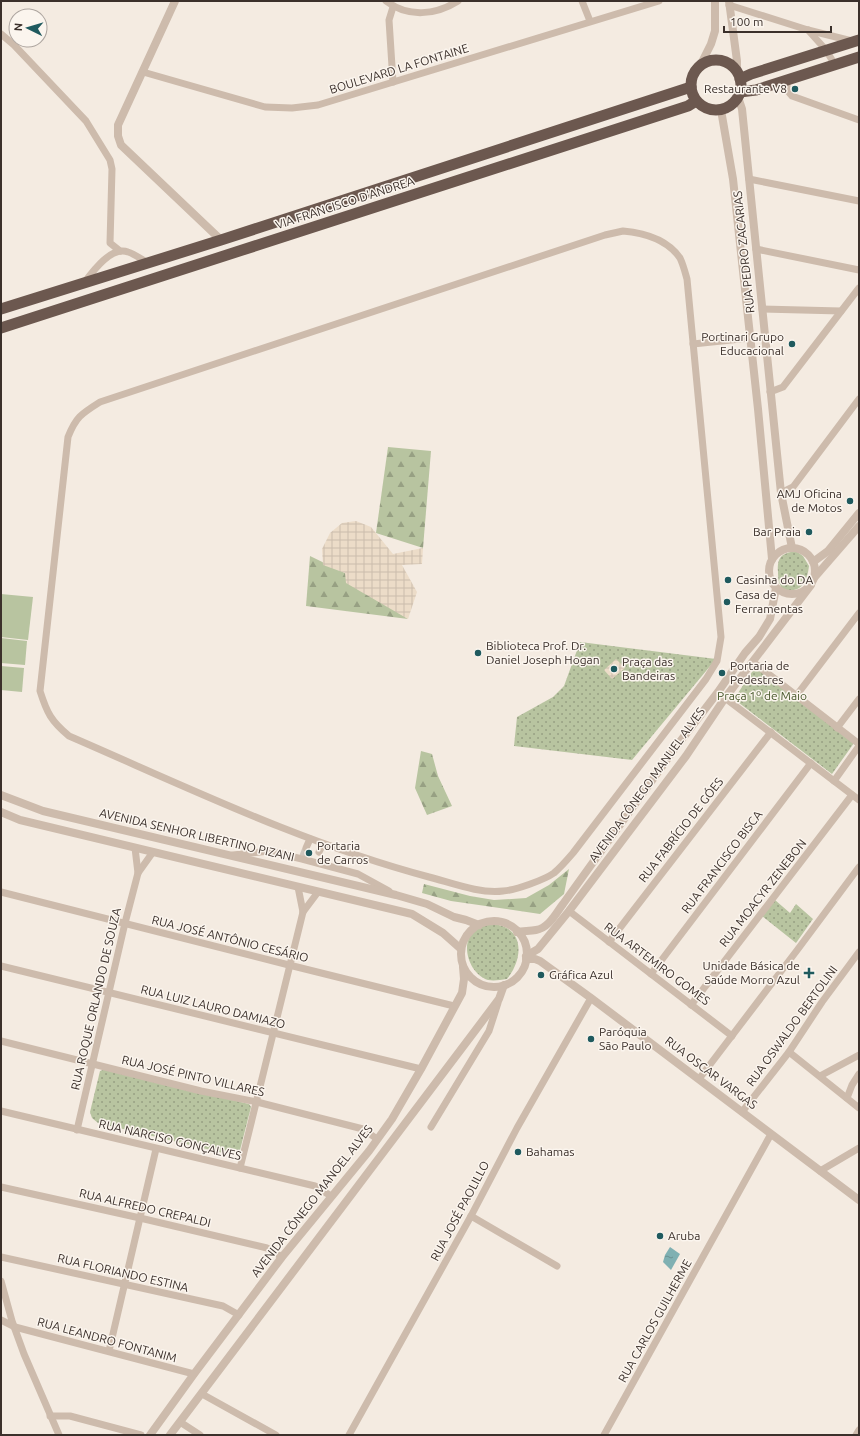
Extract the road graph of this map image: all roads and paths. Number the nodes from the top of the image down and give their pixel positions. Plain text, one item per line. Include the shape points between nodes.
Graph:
1 (175, 1) edge
2 (386, 1) edge
3 (458, 1) edge
4 (582, 1) edge
5 (659, 1) edge
6 (715, 1) edge
7 (729, 3) edge
8 (393, 7) junction
9 (590, 22) junction
10 (808, 30) junction
11 (1, 34) edge
12 (858, 42) edge
13 (826, 50) junction
14 (859, 57) edge
15 (835, 65) junction
16 (700, 66) junction
17 (143, 72) junction
18 (738, 75) junction
19 (787, 80) junction
20 (393, 82) junction
21 (691, 87) junction
22 (739, 94) junction
23 (696, 101) junction
24 (720, 110) junction
25 (859, 120) edge
26 (749, 180) junction
27 (859, 201) edge
28 (221, 240) junction
29 (756, 250) junction
30 (120, 251) junction
31 (148, 263) junction
32 (859, 270) edge
33 (83, 284) junction
34 (859, 288) edge
35 (1, 309) edge
36 (762, 309) junction
37 (841, 311) junction
38 (1, 328) edge
39 (750, 338) junction
40 (693, 344) junction
41 (770, 392) junction
42 (859, 399) edge
43 (781, 493) junction
44 (859, 513) edge
45 (859, 526) edge
46 (792, 548) junction
47 (772, 559) junction
48 (813, 562) junction
49 (812, 581) junction
50 (776, 588) junction
51 (859, 613) edge
52 (759, 637) junction
53 (753, 662) junction
54 (718, 692) junction
55 (796, 696) junction
56 (726, 698) junction
57 (859, 699) edge
58 (837, 728) junction
59 (770, 732) junction
60 (859, 745) edge
61 (811, 763) junction
62 (834, 781) junction
63 (1, 795) edge
64 (852, 795) junction
65 (859, 800) edge
66 (1, 812) edge
67 (310, 839) junction
68 (323, 844) junction
69 (135, 848) junction
70 (306, 848) tunnel mouth
71 (153, 852) junction
72 (319, 852) dead end
73 (228, 856) junction
74 (859, 867) edge
75 (138, 874) junction
76 (298, 887) junction
77 (1, 892) edge
78 (318, 892) junction
79 (396, 895) junction
80 (569, 911) junction
81 (303, 912) junction
82 (125, 923) junction
83 (479, 925) junction
84 (517, 932) junction
85 (609, 942) junction
86 (461, 949) junction
87 (859, 952) edge
88 (526, 957) junction
89 (289, 965) junction
90 (1, 966) edge
91 (463, 967) junction
92 (651, 974) junction
93 (504, 985) junction
94 (110, 993) junction
95 (499, 998) junction
96 (591, 998) junction
97 (691, 1005) junction
98 (454, 1006) junction
99 (272, 1033) junction
100 (732, 1036) junction
101 (1, 1041) edge
102 (789, 1052) junction
103 (859, 1055) edge
104 (92, 1064) junction
105 (421, 1069) junction
106 (859, 1074) edge
107 (820, 1076) junction
108 (699, 1079) junction
109 (847, 1098) junction
110 (257, 1102) junction
111 (859, 1108) edge
112 (1, 1111) edge
113 (742, 1112) junction
114 (431, 1127) dead end
115 (77, 1130) junction
116 (771, 1134) junction
117 (377, 1139) junction
118 (859, 1148) edge
119 (156, 1149) junction
120 (240, 1168) junction
121 (820, 1171) junction
122 (1, 1187) edge
123 (331, 1196) junction
124 (859, 1200) edge
125 (471, 1216) junction
126 (140, 1218) junction
127 (1, 1257) edge
128 (282, 1257) junction
129 (557, 1266) dead end
130 (1, 1281) edge
131 (125, 1284) junction
132 (239, 1315) junction
133 (1, 1320) edge
134 (15, 1327) junction
135 (109, 1351) junction
136 (194, 1374) junction
137 (202, 1394) junction
138 (50, 1416) junction
139 (180, 1422) junction
140 (859, 1430) edge
141 (59, 1435) edge
142 (141, 1435) edge
143 (150, 1435) edge
144 (170, 1435) edge
145 (200, 1435) edge
146 (276, 1435) edge
147 (348, 1435) edge
148 (604, 1435) edge
149 (856, 1435) edge

1 - 17 street
2 - 8 street
3 - 8 street via 446,8 427,13
4 - 9 street
5 - 9 street, BOULEVARD LA FONTAINE
6 - 16 street via 715,31
7 - 10 street
7 - 18 street
8 - 20 street via 389,20
9 - 20 street, BOULEVARD LA FONTAINE
10 - 12 street
10 - 13 street
11 - 30 street via 86,121 110,160 110,243
12 - 13 highway
13 - 15 street
13 - 18 highway via 752,74
14 - 15 highway
15 - 19 highway
16 - 18 highway via 715,60 724,61 731,65
16 - 21 highway via 695,72
17 - 20 street, BOULEVARD LA FONTAINE via 265,107 292,108 318,105
17 - 28 street via 118,125 121,145
18 - 22 highway
19 - 22 highway
19 - 25 street via 787,90 792,96
21 - 23 highway
21 - 28 highway, VIA FRANCISCO D'ANDREA
22 - 24 highway via 733,103
22 - 26 street, RUA PEDRO ZACARIAS
23 - 24 highway via 703,107
23 - 38 highway, VIA FRANCISCO D'ANDREA
24 - 39 street, RUA PEDRO ZACARIAS via 733,179
26 - 27 street
26 - 29 street, RUA PEDRO ZACARIAS
28 - 31 highway, VIA FRANCISCO D'ANDREA
29 - 32 street
29 - 36 street, RUA PEDRO ZACARIAS
30 - 31 street via 130,252
30 - 33 street via 99,264
31 - 33 highway, VIA FRANCISCO D'ANDREA
33 - 35 highway, VIA FRANCISCO D'ANDREA
34 - 37 street
36 - 37 street
36 - 41 street, RUA PEDRO ZACARIAS
37 - 41 street via 783,387
39 - 40 street
39 - 47 street, RUA PEDRO ZACARIAS
40 - 67 street via 687,279 680,259 656,238 623,231 100,402 83,413 74,423 68,438 40,691 46,709 55,724 69,736
40 - 68 street via 721,637 717,661 706,679 573,853 554,873 529,885 503,891 478,890
41 - 43 street, RUA PEDRO ZACARIAS
42 - 43 street via 793,487
43 - 46 street, RUA PEDRO ZACARIAS
44 - 48 street via 828,551
45 - 49 street, AVENIDA CÔNEGO MANUEL ALVES
46 - 47 street via 785,549
46 - 48 street via 805,552
47 - 50 street via 769,574
48 - 49 street via 815,570
49 - 50 street via 798,594 782,592
49 - 53 street, AVENIDA CÔNEGO MANUEL ALVES
50 - 52 street, AVENIDA CÔNEGO MANUEL ALVES via 770,619
51 - 55 street
52 - 53 street via 750,655
52 - 54 street, AVENIDA CÔNEGO MANUEL ALVES
53 - 55 street
53 - 56 street, AVENIDA CÔNEGO MANUEL ALVES
54 - 56 street
54 - 84 street, AVENIDA CÔNEGO MANUEL ALVES via 548,924 535,931
55 - 58 street
56 - 59 street
56 - 80 street, AVENIDA CÔNEGO MANUEL ALVES via 686,756
57 - 58 street
58 - 60 street
59 - 61 street
59 - 85 street, RUA FABRÍCIO DE GÓES
60 - 62 street
61 - 62 street
61 - 92 street, RUA FRANCISCO BISCA
62 - 64 street
63 - 73 street, AVENIDA SENHOR LIBERTINO PIZANI via 43,811
64 - 65 street
64 - 97 street, RUA MOACYR ZENEBON
66 - 69 street via 20,820
67 - 68 street
67 - 70 street
68 - 72 street
69 - 71 street
69 - 75 street, RUA ROQUE ORLANDO DE SOUZA
71 - 75 street, RUA ROQUE ORLANDO DE SOUZA
71 - 76 street
73 - 79 street, AVENIDA SENHOR LIBERTINO PIZANI
73 - 79 street via 269,851 303,857 358,874
74 - 100 street
75 - 82 street, RUA ROQUE ORLANDO DE SOUZA
76 - 78 street
76 - 81 street
77 - 82 street, RUA JOSÉ ANTÔNIO CESÁRIO
78 - 81 street
78 - 86 street via 412,914 443,933
79 - 83 street, AVENIDA SENHOR LIBERTINO PIZANI via 428,904 454,917
80 - 85 street, RUA ARTEMIRO GOMES
80 - 88 street, AVENIDA CÔNEGO MANUEL ALVES via 538,949
81 - 89 street
82 - 89 street, RUA JOSÉ ANTÔNIO CESÁRIO
82 - 94 street, RUA ROQUE ORLANDO DE SOUZA
83 - 84 street via 499,922 509,925
83 - 86 street via 470,931
84 - 88 street via 525,947
85 - 92 street, RUA ARTEMIRO GOMES
86 - 91 street
87 - 102 street, RUA OSWALDO BERTOLINI
88 - 93 street via 519,975
88 - 96 street, RUA OSCAR VARGAS via 540,961
89 - 98 street, RUA JOSÉ ANTÔNIO CESÁRIO
89 - 99 street
90 - 94 street, RUA LUIZ LAURO DAMIAZO
91 - 93 street via 468,975 484,986
91 - 98 street, AVENIDA CÔNEGO MANOEL ALVES via 462,993
92 - 97 street, RUA ARTEMIRO GOMES
93 - 95 street
94 - 99 street, RUA LUIZ LAURO DAMIAZO
94 - 104 street, RUA ROQUE ORLANDO DE SOUZA
95 - 114 street via 489,1031
95 - 137 street
96 - 108 street, RUA OSCAR VARGAS
96 - 125 street, RUA JOSÉ PAOLILLO via 517,1128
97 - 100 street, RUA ARTEMIRO GOMES
98 - 105 street, AVENIDA CÔNEGO MANOEL ALVES
99 - 105 street, RUA LUIZ LAURO DAMIAZO
99 - 110 street
100 - 108 street
101 - 104 street, RUA JOSÉ PINTO VILLARES
102 - 107 street
102 - 113 street, RUA OSWALDO BERTOLINI
103 - 107 street
104 - 110 street, RUA JOSÉ PINTO VILLARES
104 - 115 street, RUA ROQUE ORLANDO DE SOUZA
105 - 117 street, AVENIDA CÔNEGO MANOEL ALVES via 392,1119
106 - 109 street
107 - 109 street
108 - 113 street, RUA OSCAR VARGAS
109 - 111 street
110 - 117 street, RUA JOSÉ PINTO VILLARES via 363,1129
110 - 120 street
112 - 115 street, RUA NARCISO GONÇALVES
113 - 116 street, RUA OSCAR VARGAS
115 - 119 street, RUA NARCISO GONÇALVES
116 - 121 street, RUA OSCAR VARGAS
116 - 148 street, RUA CARLOS GUILHERME
117 - 123 street, AVENIDA CÔNEGO MANOEL ALVES
118 - 121 street
119 - 120 street, RUA NARCISO GONÇALVES
119 - 126 street
120 - 123 street, RUA NARCISO GONÇALVES via 315,1186
121 - 124 street, RUA OSCAR VARGAS
122 - 126 street, RUA ALFREDO CREPALDI
123 - 128 street, AVENIDA CÔNEGO MANOEL ALVES
125 - 129 street
125 - 147 street, RUA JOSÉ PAOLILLO
126 - 128 street, RUA ALFREDO CREPALDI via 267,1248
126 - 131 street
127 - 131 street, RUA FLORIANDO ESTINA
128 - 132 street, AVENIDA CÔNEGO MANOEL ALVES
130 - 134 street
131 - 132 street, RUA FLORIANDO ESTINA via 223,1306
131 - 135 street
132 - 136 street, AVENIDA CÔNEGO MANOEL ALVES
133 - 134 street, RUA LEANDRO FONTANIM
134 - 135 street, RUA LEANDRO FONTANIM
134 - 138 street
135 - 136 street, RUA LEANDRO FONTANIM
136 - 143 street, AVENIDA CÔNEGO MANOEL ALVES
137 - 139 street
137 - 146 street
138 - 141 street
138 - 142 street via 70,1416
139 - 144 street
139 - 145 street
140 - 149 street

